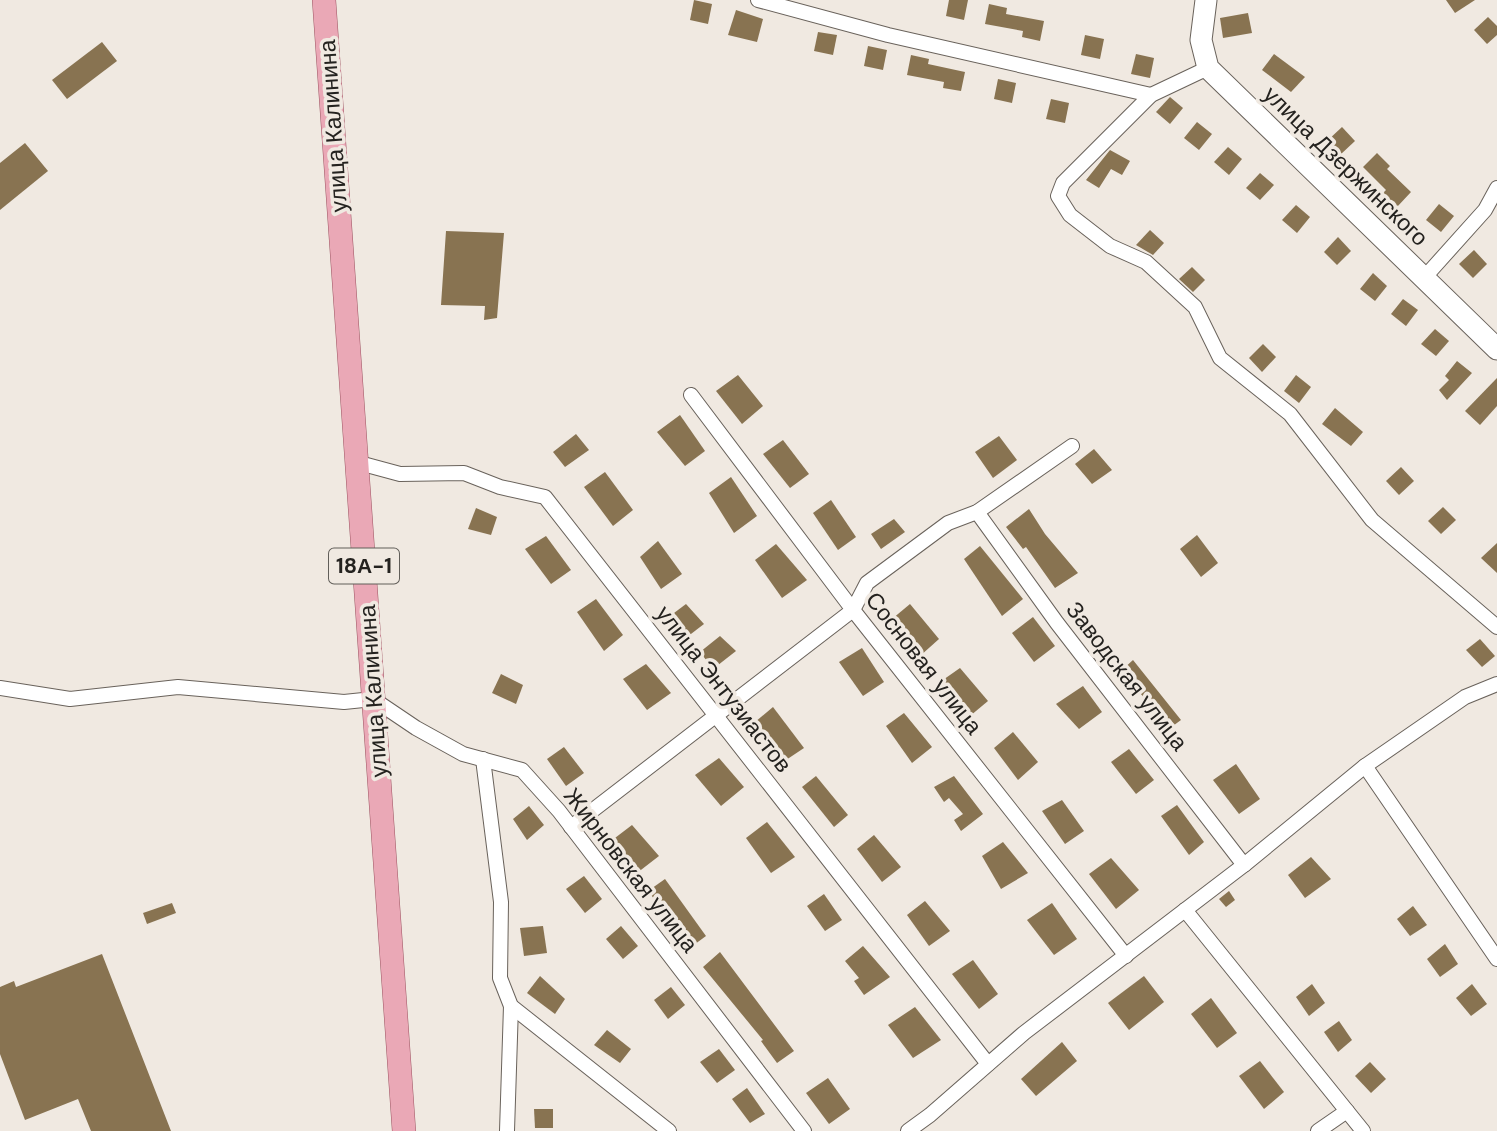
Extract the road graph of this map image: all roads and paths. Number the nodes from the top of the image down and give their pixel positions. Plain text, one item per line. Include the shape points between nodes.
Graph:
1 (324, 0) edge
2 (758, 0) edge
3 (1206, 0) edge
4 (1208, 68) junction
5 (1151, 94) junction
6 (1497, 188) edge
7 (1424, 278) junction
8 (1497, 349) edge
9 (691, 395) dead end
10 (1072, 446) dead end
11 (356, 456) junction
12 (977, 512) junction
13 (853, 610) junction
14 (1497, 627) edge
15 (1497, 684) edge
16 (0, 688) edge
17 (373, 699) junction
18 (716, 716) junction
19 (483, 759) junction
20 (1365, 766) junction
21 (571, 827) junction
22 (1244, 865) junction
23 (1185, 911) junction
24 (1126, 956) junction
25 (1497, 959) edge
26 (511, 1006) junction
27 (988, 1064) junction
28 (1347, 1111) junction
29 (910, 1130) edge
30 (404, 1131) edge
31 (507, 1131) edge
32 (669, 1131) edge
33 (804, 1131) edge
34 (1318, 1131) edge
35 (1363, 1131) edge

1 - 11 main road, улица Калинина / 18А-1
2 - 5 street via 888,35
3 - 4 street via 1201,40
4 - 5 street
4 - 7 street, улица Дзержинского
5 - 14 street via 1063,183 1058,196 1070,215 1110,246 1146,262 1195,307 1220,358 1290,414 1372,520
6 - 7 street via 1485,210
7 - 8 street, улица Дзержинского
9 - 13 street, Сосновая улица
10 - 12 street
11 - 17 main road, улица Калинина / 18А-1
11 - 18 street, улица Энтузиастов via 363,464 400,474 464,474 545,497
12 - 13 street via 948,523 867,583
12 - 22 street, Заводская улица
13 - 18 street
13 - 24 street, Сосновая улица
15 - 20 street via 1465,697
16 - 17 street via 70,699 178,687 344,702
17 - 19 street, Жирновская улица via 463,754
17 - 30 main road, улица Калинина / 18А-1
18 - 21 street
18 - 27 street, улица Энтузиастов
19 - 21 street, Жирновская улица via 522,770
19 - 26 street via 501,902 500,978
20 - 22 street
20 - 25 street
21 - 33 street, Жирновская улица
22 - 23 street
23 - 24 street
23 - 28 street
24 - 27 street
26 - 31 street
26 - 32 street
27 - 29 street
28 - 34 street
28 - 35 street

